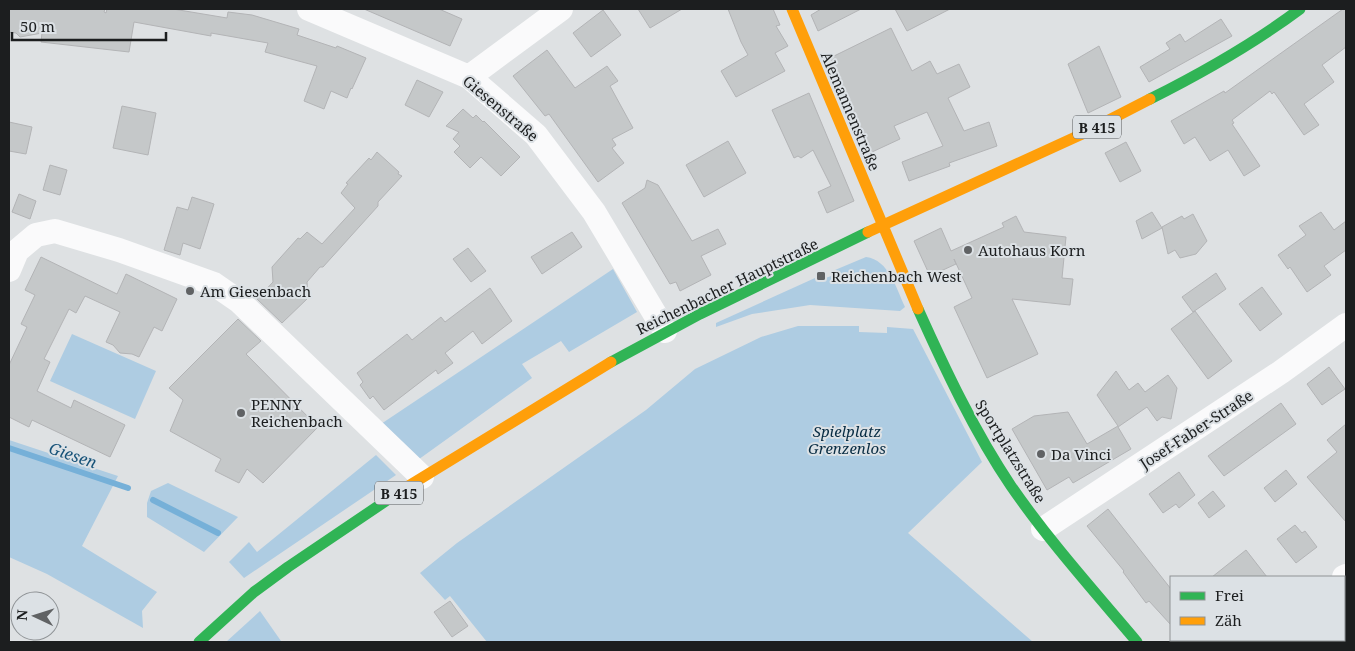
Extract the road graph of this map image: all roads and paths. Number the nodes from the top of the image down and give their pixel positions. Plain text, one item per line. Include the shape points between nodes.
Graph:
1 (309, 9) edge
2 (561, 9) edge
3 (792, 9) edge
4 (1300, 9) edge
5 (470, 78) junction
6 (883, 226) junction
7 (9, 270) edge
8 (1346, 324) edge
9 (665, 331) junction
10 (422, 478) junction
11 (1043, 529) junction
12 (199, 642) edge
13 (1137, 642) edge

1 - 5 street, Giesenstraße
2 - 5 street
3 - 6 main road, Alemannenstraße
4 - 6 main road, Reichenbacher Hauptstraße / B 415 via 1266,34 1178,85 1080,136
5 - 9 street, Giesenstraße via 536,135 594,212
6 - 9 main road, Reichenbacher Hauptstraße / B 415
6 - 11 main road, Sportplatzstraße via 922,317 976,428
7 - 10 street via 17,251 36,235 55,231 214,284 240,302
8 - 11 street, Josef-Faber-Straße via 1281,372
9 - 10 main road, Reichenbacher Hauptstraße / B 415
10 - 12 main road, Reichenbacher Hauptstraße / B 415 via 254,592
11 - 13 main road, Sportplatzstraße

